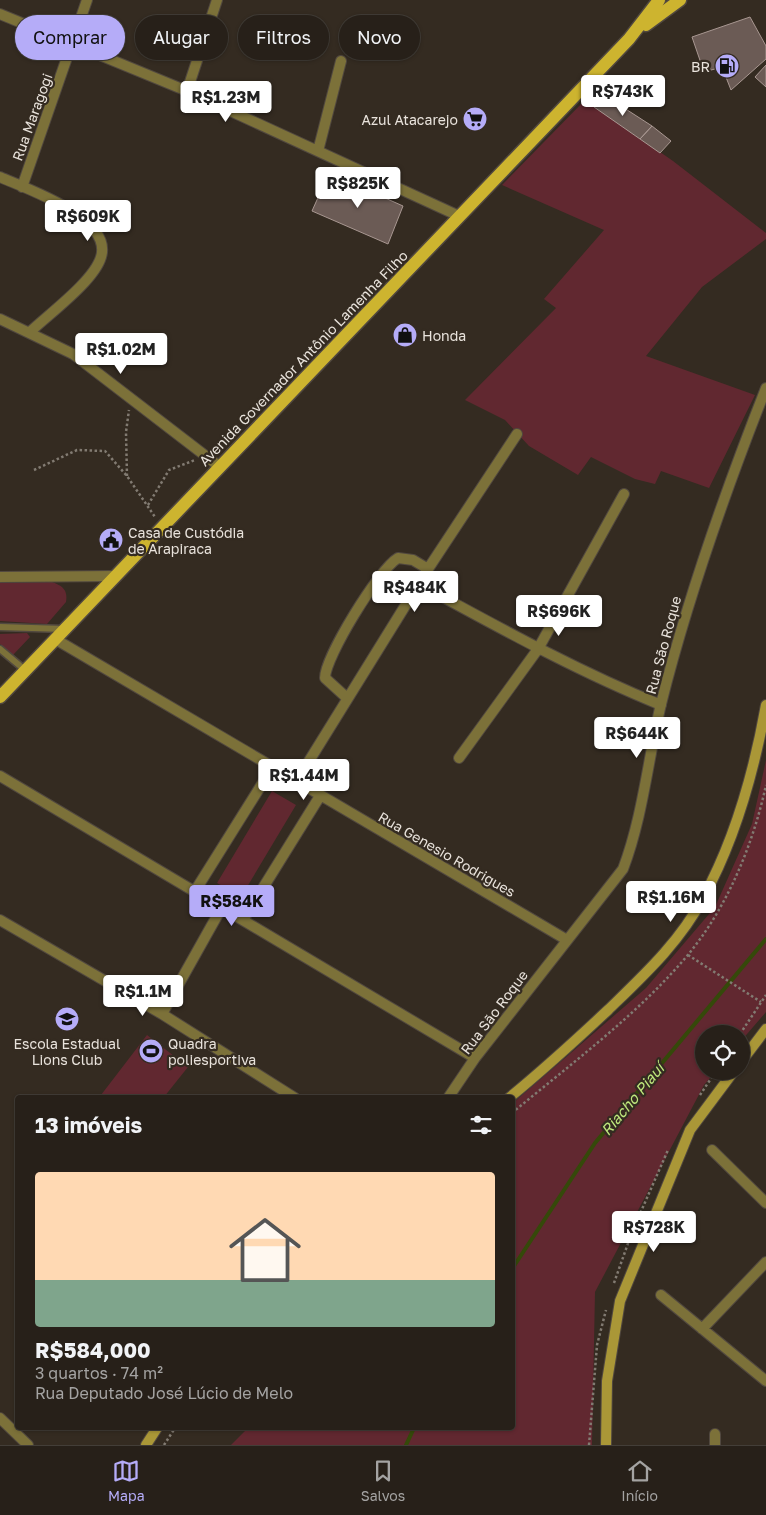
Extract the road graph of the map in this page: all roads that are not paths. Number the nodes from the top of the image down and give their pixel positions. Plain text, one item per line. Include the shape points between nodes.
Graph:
1 (87, 0) edge
2 (217, 0) edge
3 (658, 0) edge
4 (680, 0) edge
5 (0, 14) edge
6 (82, 15) edge
7 (15, 20) edge
8 (628, 39) junction
9 (67, 60) edge
10 (110, 60) edge
11 (341, 61) dead end
12 (187, 91) junction
13 (318, 151) junction
14 (0, 177) edge
15 (22, 187) junction
16 (460, 216) junction
17 (0, 319) edge
18 (30, 332) junction
19 (766, 388) edge
20 (516, 434) dead end
21 (220, 467) junction
22 (624, 494) dead end
23 (428, 569) junction
24 (116, 576) junction
25 (0, 577) edge
26 (419, 584) junction
27 (0, 627) edge
28 (65, 629) junction
29 (55, 639) junction
30 (0, 649) edge
31 (538, 649) junction
32 (25, 670) junction
33 (0, 697) edge
34 (347, 698) junction
35 (661, 704) junction
36 (766, 705) edge
37 (459, 758) dead end
38 (272, 768) junction
39 (0, 776) edge
40 (296, 782) junction
41 (320, 796) junction
42 (195, 891) junction
43 (222, 907) junction
44 (0, 920) edge
45 (243, 920) junction
46 (567, 940) junction
47 (162, 1014) junction
48 (766, 1029) edge
49 (750, 1050) edge
50 (475, 1058) junction
51 (727, 1080) edge
52 (290, 1095) edge
53 (450, 1095) edge
54 (513, 1095) edge
55 (712, 1150) dead end
56 (766, 1203) edge
57 (766, 1262) edge
58 (661, 1295) dead end
59 (702, 1329) junction
60 (766, 1381) edge
61 (0, 1418) edge
62 (156, 1430) edge
63 (714, 1434) dead end
64 (28, 1445) edge
65 (146, 1445) edge
66 (606, 1445) edge
67 (715, 1445) edge

1 - 6 street, Rua Maragogi
2 - 12 street
3 - 8 main road
4 - 8 main road
5 - 7 street
8 - 16 main road, Avenida Governador Antônio Lamenha Filho
9 - 15 street, Rua Maragogi
10 - 12 street
11 - 13 street
12 - 13 street
13 - 16 street
14 - 15 street
15 - 18 street via 76,213 99,235 102,245 101,258 86,281
16 - 21 main road, Avenida Governador Antônio Lamenha Filho
17 - 18 street
18 - 21 street via 73,354
19 - 35 street, Rua São Roque via 696,576
20 - 23 street
21 - 24 main road, Avenida Governador Antônio Lamenha Filho
22 - 31 street
23 - 26 street
23 - 34 street via 413,560 398,558 378,579 325,669 325,678
24 - 25 street
24 - 28 main road, Avenida Governador Antônio Lamenha Filho
26 - 31 street
26 - 34 street
27 - 28 lane
28 - 29 main road, Avenida Governador Antônio Lamenha Filho
29 - 32 main road, Avenida Governador Antônio Lamenha Filho
29 - 38 street, Rua Genesio Rodrigues
30 - 32 lane
31 - 35 street via 619,688
31 - 37 street
32 - 33 main road, Avenida Governador Antônio Lamenha Filho
34 - 40 street
35 - 46 street, Rua São Roque via 633,843 623,869
36 - 54 main road via 757,755 733,835 703,899 657,962 551,1064
38 - 40 street, Rua Genesio Rodrigues
38 - 42 street
39 - 42 street
40 - 41 street, Rua Genesio Rodrigues
41 - 45 street
41 - 46 street, Rua Genesio Rodrigues
42 - 43 street
43 - 45 street
43 - 47 street
44 - 47 street
45 - 50 street
46 - 50 street, Rua São Roque
47 - 52 street
48 - 49 main road
50 - 53 street, Rua São Roque
51 - 66 main road via 690,1130 620,1301 607,1381
55 - 56 street
57 - 59 street
58 - 59 street
59 - 60 street
61 - 64 street
62 - 65 main road
63 - 67 street

